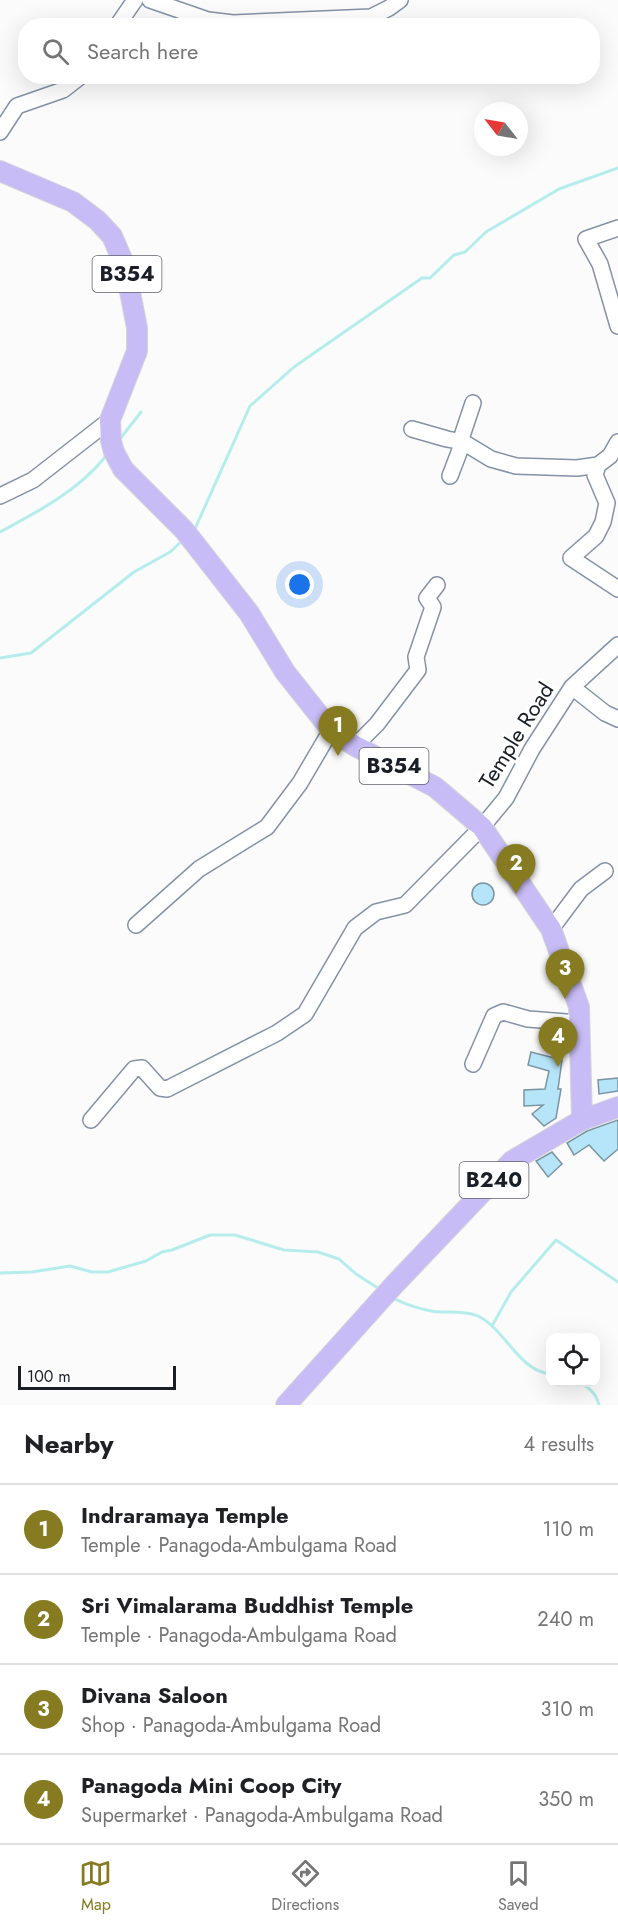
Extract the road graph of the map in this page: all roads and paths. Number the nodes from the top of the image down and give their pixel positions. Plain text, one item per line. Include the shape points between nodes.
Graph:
1 (135, 0) edge
2 (150, 0) edge
3 (400, 0) edge
4 (123, 18) edge
5 (202, 18) edge
6 (348, 18) edge
7 (71, 84) edge
8 (0, 132) edge
9 (0, 171) edge
10 (618, 228) edge
11 (618, 326) edge
12 (472, 403) dead end
13 (110, 420) junction
14 (412, 429) dead end
15 (463, 442) junction
16 (618, 442) edge
17 (598, 465) junction
18 (450, 476) dead end
19 (0, 496) edge
20 (437, 585) dead end
21 (618, 589) edge
22 (618, 645) edge
23 (572, 687) junction
24 (618, 719) edge
25 (331, 730) junction
26 (355, 746) junction
27 (482, 827) junction
28 (605, 871) dead end
29 (136, 925) dead end
30 (551, 929) junction
31 (579, 1023) junction
32 (473, 1065) dead end
33 (618, 1107) edge
34 (92, 1120) dead end
35 (582, 1120) junction
36 (286, 1405) edge

1 - 4 street
2 - 5 street
3 - 6 street via 371,17
7 - 8 street via 16,106
9 - 13 main road, B354 via 73,202 112,236 125,266 137,328 137,351
10 - 11 street via 586,239 600,264
12 - 15 street
13 - 19 street via 33,480
13 - 25 main road, B354 via 112,446 123,470 184,530 249,613 285,672
14 - 15 street
15 - 17 street via 491,459 516,466
15 - 18 street
16 - 17 street via 610,456
17 - 21 street via 595,475 607,503 603,522 596,536 571,558
20 - 26 street via 427,598 433,607 416,657 418,670
22 - 23 street, Temple Road
23 - 24 street
23 - 27 street, Temple Road via 506,798
25 - 26 main road, B354
25 - 29 street via 300,783 267,827 199,869
26 - 27 main road, B354 via 435,787
27 - 30 main road, B354
27 - 34 street, Temple Road via 405,905 376,912 355,928 305,1014 277,1034 167,1089 160,1088 142,1068 134,1069
28 - 30 street via 581,889
30 - 31 main road, B354 via 579,1007
31 - 32 street via 528,1019 502,1012 494,1016
31 - 35 main road, B354
33 - 35 main road, B240
35 - 36 main road, B240 via 512,1161

